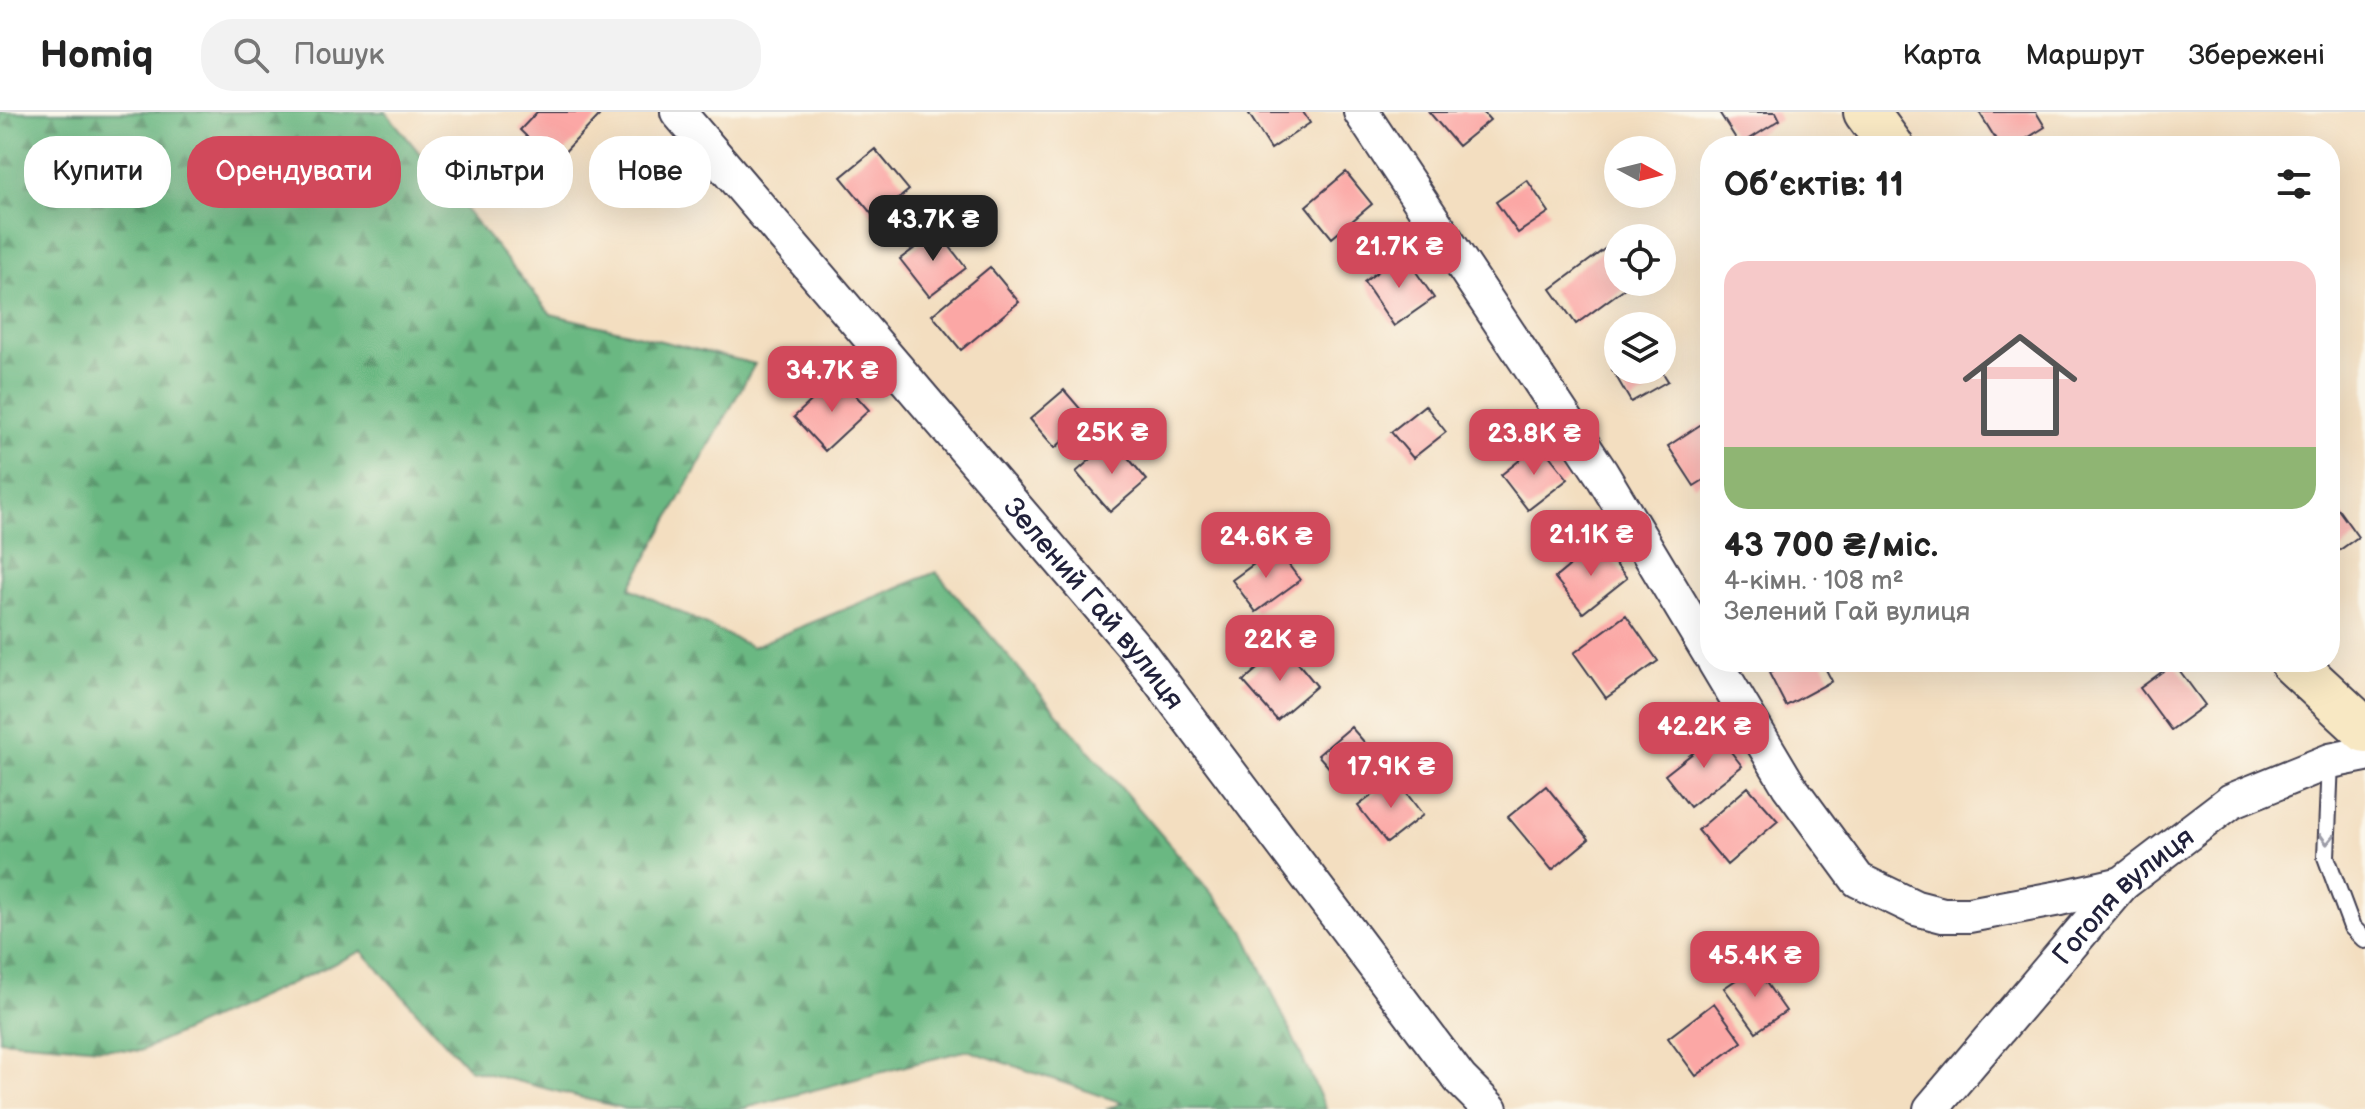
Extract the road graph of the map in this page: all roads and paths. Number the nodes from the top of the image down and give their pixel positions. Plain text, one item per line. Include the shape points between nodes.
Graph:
1 (678, 112) edge
2 (1361, 112) edge
3 (1866, 112) edge
4 (1884, 136) edge
5 (1700, 637) edge
6 (1721, 672) edge
7 (2303, 672) edge
8 (2365, 730) edge
9 (2365, 754) edge
10 (2330, 761) junction
11 (2122, 884) junction
12 (2365, 940) edge
13 (1490, 1109) edge
14 (1931, 1109) edge

1 - 13 street, Зелений Гай вулиця via 1137,650 1460,1079
2 - 5 street via 1601,473
3 - 4 street
6 - 11 street via 1789,786 1858,880 1943,915 1969,915
7 - 8 street
9 - 10 street, Гоголя вулиця
10 - 11 street, Гоголя вулиця via 2231,801
10 -> 12 lane via 2326,857 2352,927
11 - 14 street, Гоголя вулиця

